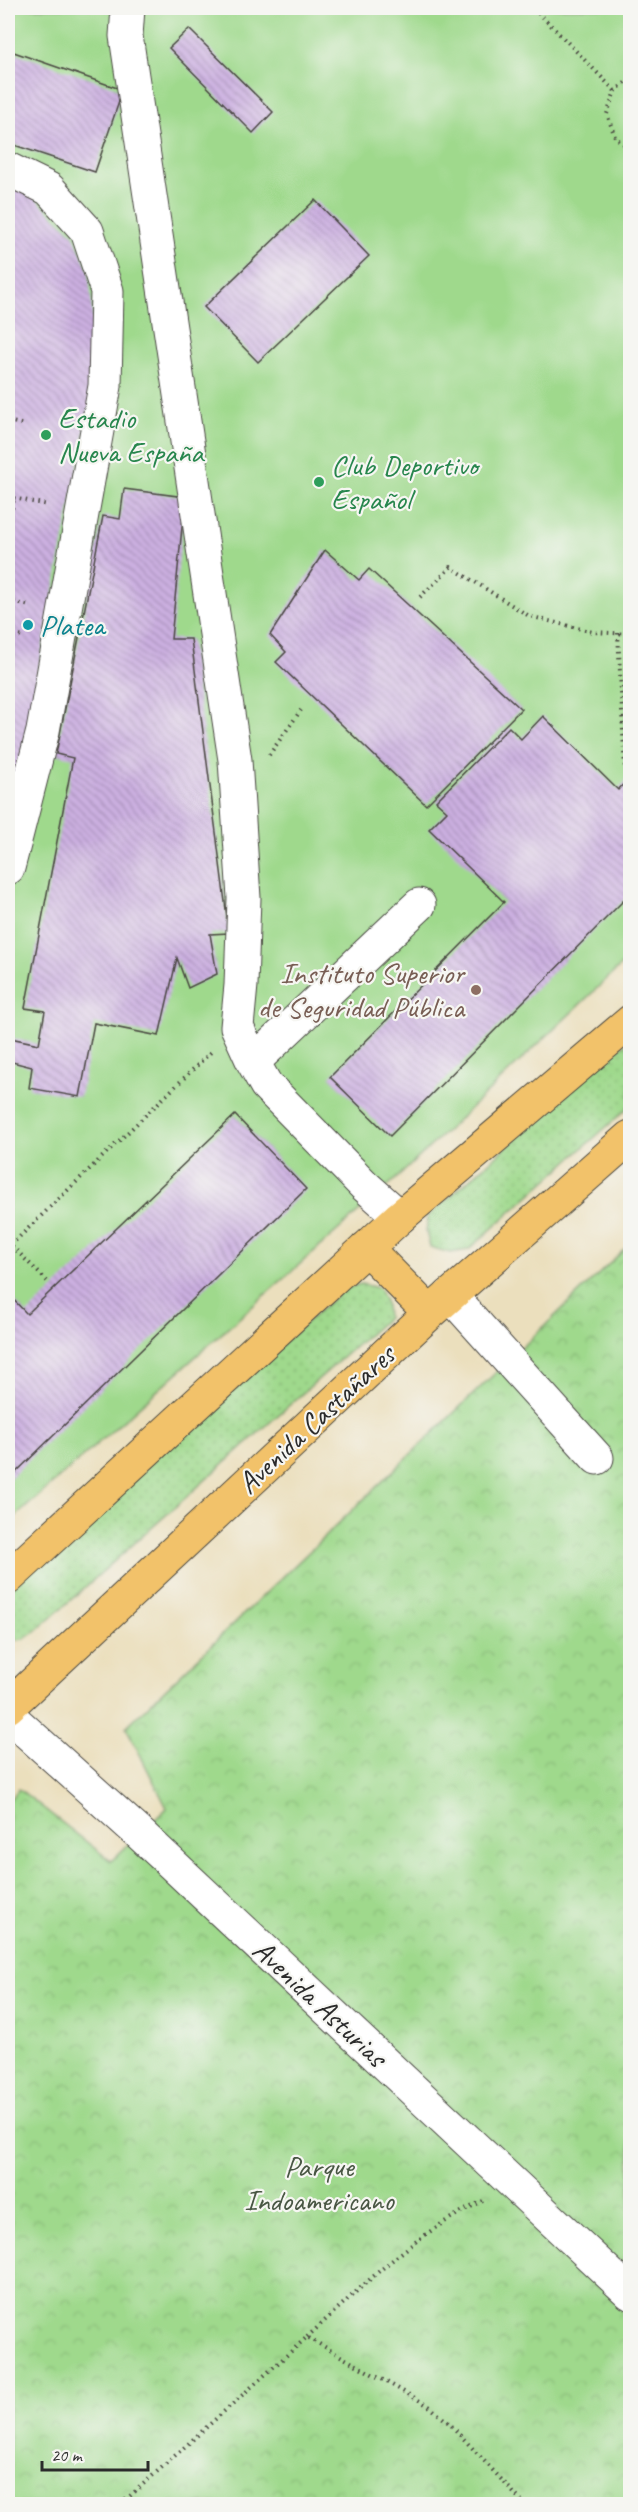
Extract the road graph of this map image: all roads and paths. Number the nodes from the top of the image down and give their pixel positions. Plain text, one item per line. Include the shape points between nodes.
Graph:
1 (128, 8) edge
2 (534, 8) edge
3 (630, 79) edge
4 (615, 91) junction
5 (630, 149) edge
6 (8, 169) edge
7 (8, 421) edge
8 (25, 425) dead end
9 (8, 497) edge
10 (14, 498) junction
11 (57, 507) dead end
12 (8, 532) edge
13 (420, 597) dead end
14 (8, 601) edge
15 (36, 607) dead end
16 (618, 633) junction
17 (630, 634) edge
18 (625, 770) dead end
19 (8, 868) edge
20 (419, 905) dead end
21 (630, 1022) edge
22 (237, 1027) junction
23 (253, 1062) junction
24 (630, 1137) edge
25 (400, 1217) junction
26 (9, 1243) edge
27 (366, 1248) junction
28 (47, 1281) dead end
29 (440, 1304) junction
30 (597, 1458) dead end
31 (8, 1578) edge
32 (8, 1707) edge
33 (8, 1715) edge
34 (516, 2186) junction
35 (630, 2293) edge
36 (307, 2337) junction
37 (121, 2505) edge
38 (524, 2505) edge

1 - 22 street via 126,36 236,760 244,898
2 - 4 path
3 - 4 path
4 - 5 path via 607,114 615,137
6 - 19 street via 49,189 87,231 106,291 105,386 43,731
7 - 8 path
9 - 10 path
10 - 11 path
10 - 12 path
13 - 16 path via 451,567 529,616 593,632
14 - 15 path
16 - 17 path
16 - 18 path
20 - 23 street
21 - 25 main road
22 - 23 street
22 - 26 path
23 - 25 street via 266,1085
24 - 29 main road, Avenida Castañares
25 - 27 main road
26 - 28 path
27 - 29 main road
27 - 31 main road
29 - 30 street
29 - 32 main road, Avenida Castañares
33 - 34 street, Avenida Asturias via 140,1833
34 - 35 street, Avenida Asturias
34 - 36 path via 452,2217 416,2240
36 - 37 path
36 - 38 path via 429,2406

